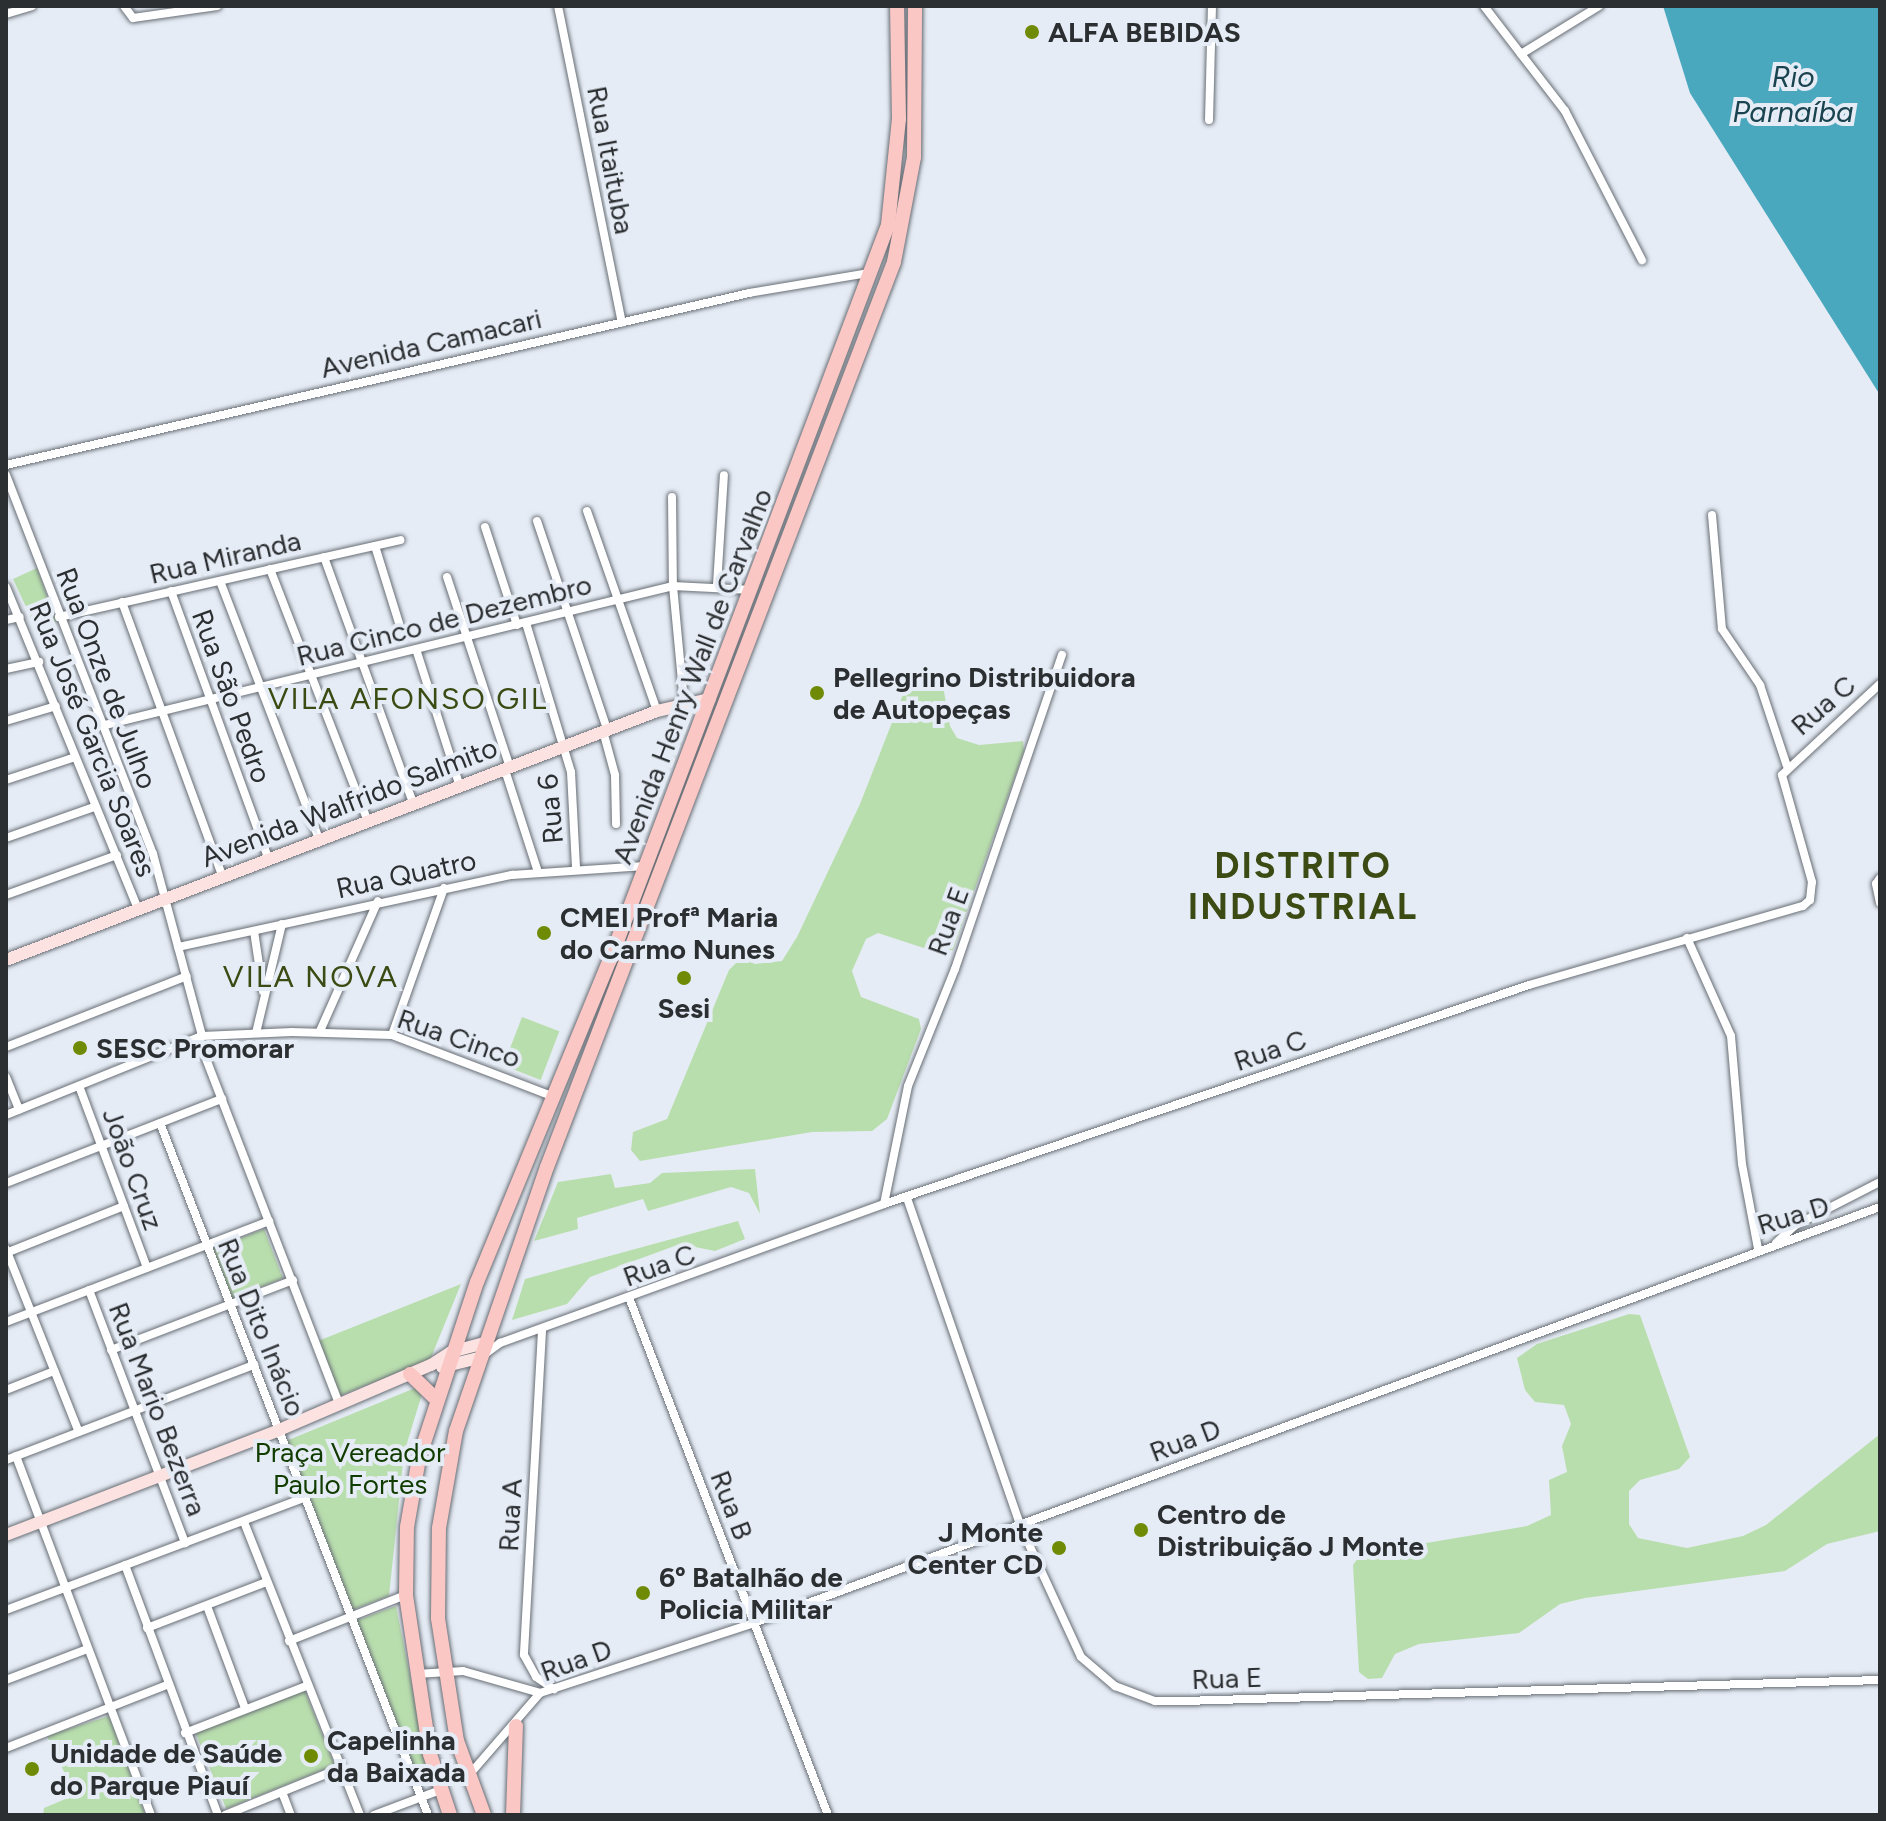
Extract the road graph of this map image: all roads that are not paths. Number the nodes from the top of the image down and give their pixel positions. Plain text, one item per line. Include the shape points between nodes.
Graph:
1 (32, 6) edge
2 (124, 6) edge
3 (217, 6) edge
4 (558, 6) edge
5 (897, 6) edge
6 (915, 6) edge
7 (1212, 6) edge
8 (1484, 6) edge
9 (1599, 6) edge
10 (6, 14) edge
11 (917, 52) junction
12 (900, 53) junction
13 (1521, 54) junction
14 (1209, 120) dead end
15 (1642, 260) dead end
16 (870, 269) junction
17 (890, 273) junction
18 (622, 323) junction
19 (839, 350) junction
20 (859, 356) junction
21 (6, 465) edge
22 (6, 475) edge
23 (724, 475) dead end
24 (672, 497) dead end
25 (587, 511) dead end
26 (1712, 515) dead end
27 (537, 521) dead end
28 (485, 527) dead end
29 (400, 540) dead end
30 (375, 546) junction
31 (324, 557) junction
32 (270, 569) junction
33 (447, 577) dead end
34 (220, 581) junction
35 (717, 585) junction
36 (673, 586) junction
37 (6, 587) edge
38 (171, 591) junction
39 (753, 591) junction
40 (618, 600) junction
41 (122, 602) junction
42 (745, 612) junction
43 (568, 614) junction
44 (20, 617) junction
45 (59, 617) junction
46 (6, 620) edge
47 (758, 620) junction
48 (399, 623) dead end
49 (521, 624) junction
50 (467, 637) junction
51 (416, 649) junction
52 (1062, 655) dead end
53 (39, 662) junction
54 (363, 663) junction
55 (6, 669) edge
56 (313, 675) junction
57 (1880, 684) edge
58 (260, 686) junction
59 (210, 698) junction
60 (710, 699) junction
61 (684, 702) junction
62 (56, 706) junction
63 (162, 710) junction
64 (724, 710) junction
65 (657, 711) junction
66 (6, 721) edge
67 (101, 726) junction
68 (605, 730) junction
69 (563, 747) junction
70 (75, 757) junction
71 (1787, 766) junction
72 (508, 769) junction
73 (6, 780) edge
74 (460, 787) junction
75 (414, 805) junction
76 (94, 807) junction
77 (368, 822) junction
78 (616, 824) dead end
79 (6, 838) edge
80 (320, 841) junction
81 (117, 855) junction
82 (269, 860) junction
83 (646, 865) junction
84 (576, 868) junction
85 (538, 872) junction
86 (222, 876) junction
87 (1880, 878) edge
88 (444, 888) junction
89 (6, 895) edge
90 (167, 898) junction
91 (378, 901) junction
92 (632, 902) junction
93 (1880, 903) edge
94 (647, 908) junction
95 (138, 909) junction
96 (282, 924) junction
97 (254, 931) junction
98 (1687, 938) junction
99 (178, 947) junction
100 (6, 960) edge
101 (187, 976) junction
102 (264, 996) junction
103 (320, 1031) junction
104 (256, 1033) junction
105 (392, 1035) junction
106 (200, 1037) junction
107 (6, 1047) edge
108 (6, 1077) edge
109 (79, 1086) junction
110 (556, 1097) junction
111 (222, 1099) junction
112 (19, 1110) junction
113 (6, 1115) edge
114 (160, 1123) junction
115 (101, 1146) junction
116 (1880, 1182) edge
117 (6, 1183) edge
118 (907, 1198) junction
119 (511, 1201) junction
120 (884, 1204) junction
121 (124, 1206) junction
122 (1880, 1207) edge
123 (269, 1221) junction
124 (1775, 1244) junction
125 (206, 1246) junction
126 (1758, 1249) junction
127 (6, 1251) edge
128 (519, 1253) junction
129 (147, 1268) junction
130 (293, 1280) junction
131 (89, 1290) junction
132 (630, 1300) junction
133 (231, 1303) junction
134 (31, 1312) junction
135 (6, 1322) edge
136 (542, 1331) junction
137 (494, 1342) junction
138 (111, 1350) junction
139 (451, 1352) junction
140 (482, 1357) junction
141 (254, 1365) junction
142 (438, 1366) junction
143 (54, 1371) junction
144 (410, 1374) junction
145 (6, 1390) edge
146 (435, 1398) junction
147 (339, 1404) junction
148 (134, 1409) junction
149 (78, 1430) junction
150 (279, 1430) junction
151 (16, 1456) junction
152 (6, 1460) edge
153 (161, 1476) junction
154 (304, 1498) junction
155 (41, 1521) junction
156 (244, 1522) junction
157 (1020, 1525) junction
158 (6, 1535) edge
159 (185, 1543) junction
160 (125, 1565) junction
161 (266, 1582) junction
162 (65, 1587) junction
163 (406, 1595) junction
164 (207, 1606) junction
165 (6, 1610) edge
166 (351, 1617) junction
167 (754, 1623) junction
168 (147, 1628) junction
169 (289, 1641) junction
170 (87, 1649) junction
171 (443, 1671) junction
172 (416, 1675) junction
173 (6, 1680) edge
174 (1880, 1680) edge
175 (167, 1685) junction
176 (306, 1686) junction
177 (554, 1689) junction
178 (540, 1693) junction
179 (109, 1707) junction
180 (245, 1708) junction
181 (516, 1726) junction
182 (185, 1733) junction
183 (6, 1748) edge
184 (341, 1768) junction
185 (469, 1775) junction
186 (440, 1790) junction
187 (282, 1792) junction
188 (421, 1797) junction
189 (151, 1815) edge
190 (218, 1815) edge
191 (225, 1815) edge
192 (291, 1815) edge
193 (360, 1815) edge
194 (374, 1815) edge
195 (428, 1815) edge
196 (450, 1815) edge
197 (484, 1815) edge
198 (513, 1815) edge
199 (828, 1815) edge

1 - 10 street
2 - 3 street via 133,18
4 - 18 street, Rua Itaituba
5 - 12 main road, Avenida Henry Wall de Carvalho
6 - 11 main road, Avenida Henry Wall de Carvalho
7 - 14 street
8 - 13 street
9 - 13 street
11 - 12 main road
11 - 17 main road, Avenida Henry Wall de Carvalho via 912,182
12 - 16 main road, Avenida Henry Wall de Carvalho via 893,200
13 - 15 street via 1565,111
16 - 17 main road
16 - 18 street, Avenida Camacari
16 - 19 main road, Avenida Henry Wall de Carvalho
17 - 20 main road, Avenida Henry Wall de Carvalho
18 - 21 street, Avenida Camacari
19 - 20 main road
19 - 39 main road, Avenida Henry Wall de Carvalho
20 - 47 main road, Avenida Henry Wall de Carvalho
22 - 45 street, Rua Onze de Julho
23 - 35 street
24 - 36 street
25 - 40 street
26 - 71 street via 1722,629 1760,685
27 - 43 street
28 - 49 street, Rua 6
29 - 30 street, Rua Miranda
30 - 31 street, Rua Miranda
30 - 48 street
31 - 32 street, Rua Miranda
31 - 54 street
32 - 34 street, Rua Miranda
32 - 56 street
33 - 50 street
34 - 38 street, Rua Miranda
34 - 58 street
35 - 36 street, Rua Cinco de Dezembro
35 - 39 street, Rua Cinco de Dezembro
36 - 40 street, Rua Cinco de Dezembro
36 - 61 street
37 - 44 street, Rua José Garcia Soares
38 - 41 street, Rua Miranda
38 - 59 street, Rua São Pedro
39 - 42 main road, Avenida Henry Wall de Carvalho
40 - 43 street, Rua Cinco de Dezembro
40 - 65 street
41 - 45 street, Rua Miranda
41 - 63 street
42 - 47 main road
42 - 60 main road, Avenida Henry Wall de Carvalho
43 - 49 street, Rua Cinco de Dezembro
43 - 68 street
44 - 46 street
44 - 53 street, Rua José Garcia Soares
45 - 67 street, Rua Onze de Julho
47 - 64 main road, Avenida Henry Wall de Carvalho
49 - 50 street, Rua Cinco de Dezembro
49 - 69 street, Rua 6
50 - 51 street, Rua Cinco de Dezembro
50 - 72 street
51 - 54 street, Rua Cinco de Dezembro
51 - 74 street
52 - 120 street, Rua E via 955,969 908,1086
53 - 55 street
53 - 62 street, Rua José Garcia Soares
54 - 56 street, Rua Cinco de Dezembro
54 - 75 street
56 - 58 street, Rua Cinco de Dezembro
56 - 77 street
57 - 71 street, Rua C
58 - 59 street, Rua Cinco de Dezembro
58 - 80 street
59 - 63 street, Rua Cinco de Dezembro
59 - 82 street, Rua São Pedro
60 - 61 street, Avenida Walfrido Salmito
60 - 64 main road
60 - 83 main road, Avenida Henry Wall de Carvalho
61 - 65 street, Avenida Walfrido Salmito
62 - 66 street
62 - 70 street, Rua José Garcia Soares
63 - 67 street, Rua Cinco de Dezembro
63 - 86 street
64 - 94 main road, Avenida Henry Wall de Carvalho
65 - 68 street, Avenida Walfrido Salmito
67 - 90 street, Rua Onze de Julho
68 - 69 street, Avenida Walfrido Salmito
68 - 78 street via 615,775
69 - 72 street, Avenida Walfrido Salmito
69 - 84 street, Rua 6 via 575,796
70 - 73 street
70 - 76 street, Rua José Garcia Soares
71 - 98 street, Rua C via 1783,793 1812,882 1810,900
72 - 74 street, Avenida Walfrido Salmito
72 - 85 street
74 - 75 street, Avenida Walfrido Salmito
75 - 77 street, Avenida Walfrido Salmito
76 - 79 street
76 - 81 street, Rua José Garcia Soares
77 - 80 street, Avenida Walfrido Salmito
80 - 82 street, Avenida Walfrido Salmito
81 - 89 street
81 - 95 street, Rua José Garcia Soares
82 - 86 street, Avenida Walfrido Salmito
83 - 84 street, Rua Quatro
83 - 92 main road, Avenida Henry Wall de Carvalho
84 - 85 street, Rua Quatro
85 - 88 street, Rua Quatro
86 - 90 street, Avenida Walfrido Salmito
87 - 93 street
88 - 91 street, Rua Quatro
88 - 105 street
90 - 95 street, Avenida Walfrido Salmito
90 - 99 street, Rua Onze de Julho
91 - 96 street, Rua Quatro
91 - 103 street
92 - 94 main road
92 - 110 main road, Avenida Henry Wall de Carvalho
94 - 128 main road, Avenida Henry Wall de Carvalho
95 - 100 street, Avenida Walfrido Salmito
96 - 97 street, Rua Quatro
96 - 102 street
97 - 99 street, Rua Quatro
97 - 102 street
98 - 118 street, Rua C via 1529,985
98 - 126 street via 1731,1036 1742,1164
99 - 101 street, Rua Onze de Julho
101 - 106 street, Rua Onze de Julho
101 - 107 street
102 - 104 street
103 - 104 street, Rua Cinco
103 - 105 street, Rua Cinco
104 - 106 street, Rua Cinco
105 - 110 street, Rua Cinco
106 - 109 street, Rua Cinco
106 - 111 street, Rua Onze de Julho
108 - 112 street
109 - 112 street, Rua Cinco
109 - 115 street, João Cruz
110 - 119 main road, Avenida Henry Wall de Carvalho
111 - 114 street
111 - 123 street, Rua Onze de Julho
112 - 113 street, Rua Cinco
114 - 115 street
114 - 125 street, Rua Dito Inácio
115 - 117 street
115 - 121 street, João Cruz
116 - 124 street via 1794,1226
118 - 120 street, Rua C
118 - 157 street, Rua E
119 - 128 main road via 504,1238
119 - 139 main road, Avenida Henry Wall de Carvalho
120 - 132 street, Rua C
121 - 127 street
121 - 129 street, João Cruz
122 - 124 street, Rua D via 1800,1241
123 - 125 street
123 - 130 street, Rua Onze de Julho
124 - 126 street, Rua D
125 - 129 street
125 - 133 street, Rua Dito Inácio
126 - 157 street, Rua D
127 - 134 street
128 - 137 main road, Avenida Henry Wall de Carvalho
129 - 131 street
130 - 133 street
130 - 147 street, Rua Onze de Julho
131 - 134 street
131 - 138 street, Rua Mario Bezerra
132 - 136 street, Rua C
132 - 167 street, Rua B
133 - 138 street
133 - 141 street, Rua Dito Inácio
134 - 135 street
134 - 143 street
136 - 137 street, Rua C
136 - 177 street, Rua A via 524,1655 536,1677
137 - 139 street
137 - 140 main road, Avenida Henry Wall de Carvalho
138 - 148 street, Rua Mario Bezerra
139 - 142 main road, Avenida Henry Wall de Carvalho
140 - 142 street
140 - 171 main road, Avenida Henry Wall de Carvalho via 456,1431 442,1501 437,1551
141 - 148 street
141 - 150 street, Rua Dito Inácio
142 - 144 street
142 - 146 main road, Avenida Henry Wall de Carvalho
143 - 145 street
143 - 149 street
144 - 146 main road
144 - 147 street
146 - 163 main road, Avenida Henry Wall de Carvalho via 407,1527
147 - 150 street
148 - 149 street
148 - 153 street, Rua Mario Bezerra
149 - 151 street
150 - 153 street
150 - 154 street, Rua Dito Inácio
151 - 152 street
151 - 155 street
153 - 155 street
153 - 159 street, Rua Mario Bezerra
154 - 156 street
154 - 166 street, Rua Dito Inácio
155 - 158 street
155 - 162 street
156 - 159 street
156 - 161 street
157 - 167 street, Rua D
157 - 174 street, Rua E via 1081,1657 1115,1686 1155,1701
159 - 160 street
160 - 162 street
160 - 168 street
161 - 164 street
161 - 169 street
162 - 165 street
162 - 170 street
163 - 166 street
163 - 172 main road, Avenida Henry Wall de Carvalho
164 - 168 street
164 - 180 street
166 - 169 street
166 - 188 street, Rua Dito Inácio
167 - 177 street, Rua D
167 - 199 street, Rua B
168 - 175 street
169 - 176 street
170 - 173 street
170 - 179 street
171 - 172 street
171 - 178 street via 483,1675
171 - 185 main road, Avenida Henry Wall de Carvalho
172 - 186 main road, Avenida Henry Wall de Carvalho
175 - 179 street
175 - 182 street
176 - 180 street
176 - 184 street
177 - 178 street, Rua D
178 - 181 street, Rua D
179 - 183 street
179 - 189 street
180 - 182 street
181 - 185 street, Rua D
181 - 198 main road
182 - 190 street
184 - 187 street
184 - 193 street
185 - 197 main road, Avenida Henry Wall de Carvalho
186 - 188 street
186 - 196 main road, Avenida Henry Wall de Carvalho
187 - 191 street
187 - 192 street
188 - 194 street
188 - 195 street, Rua Dito Inácio

